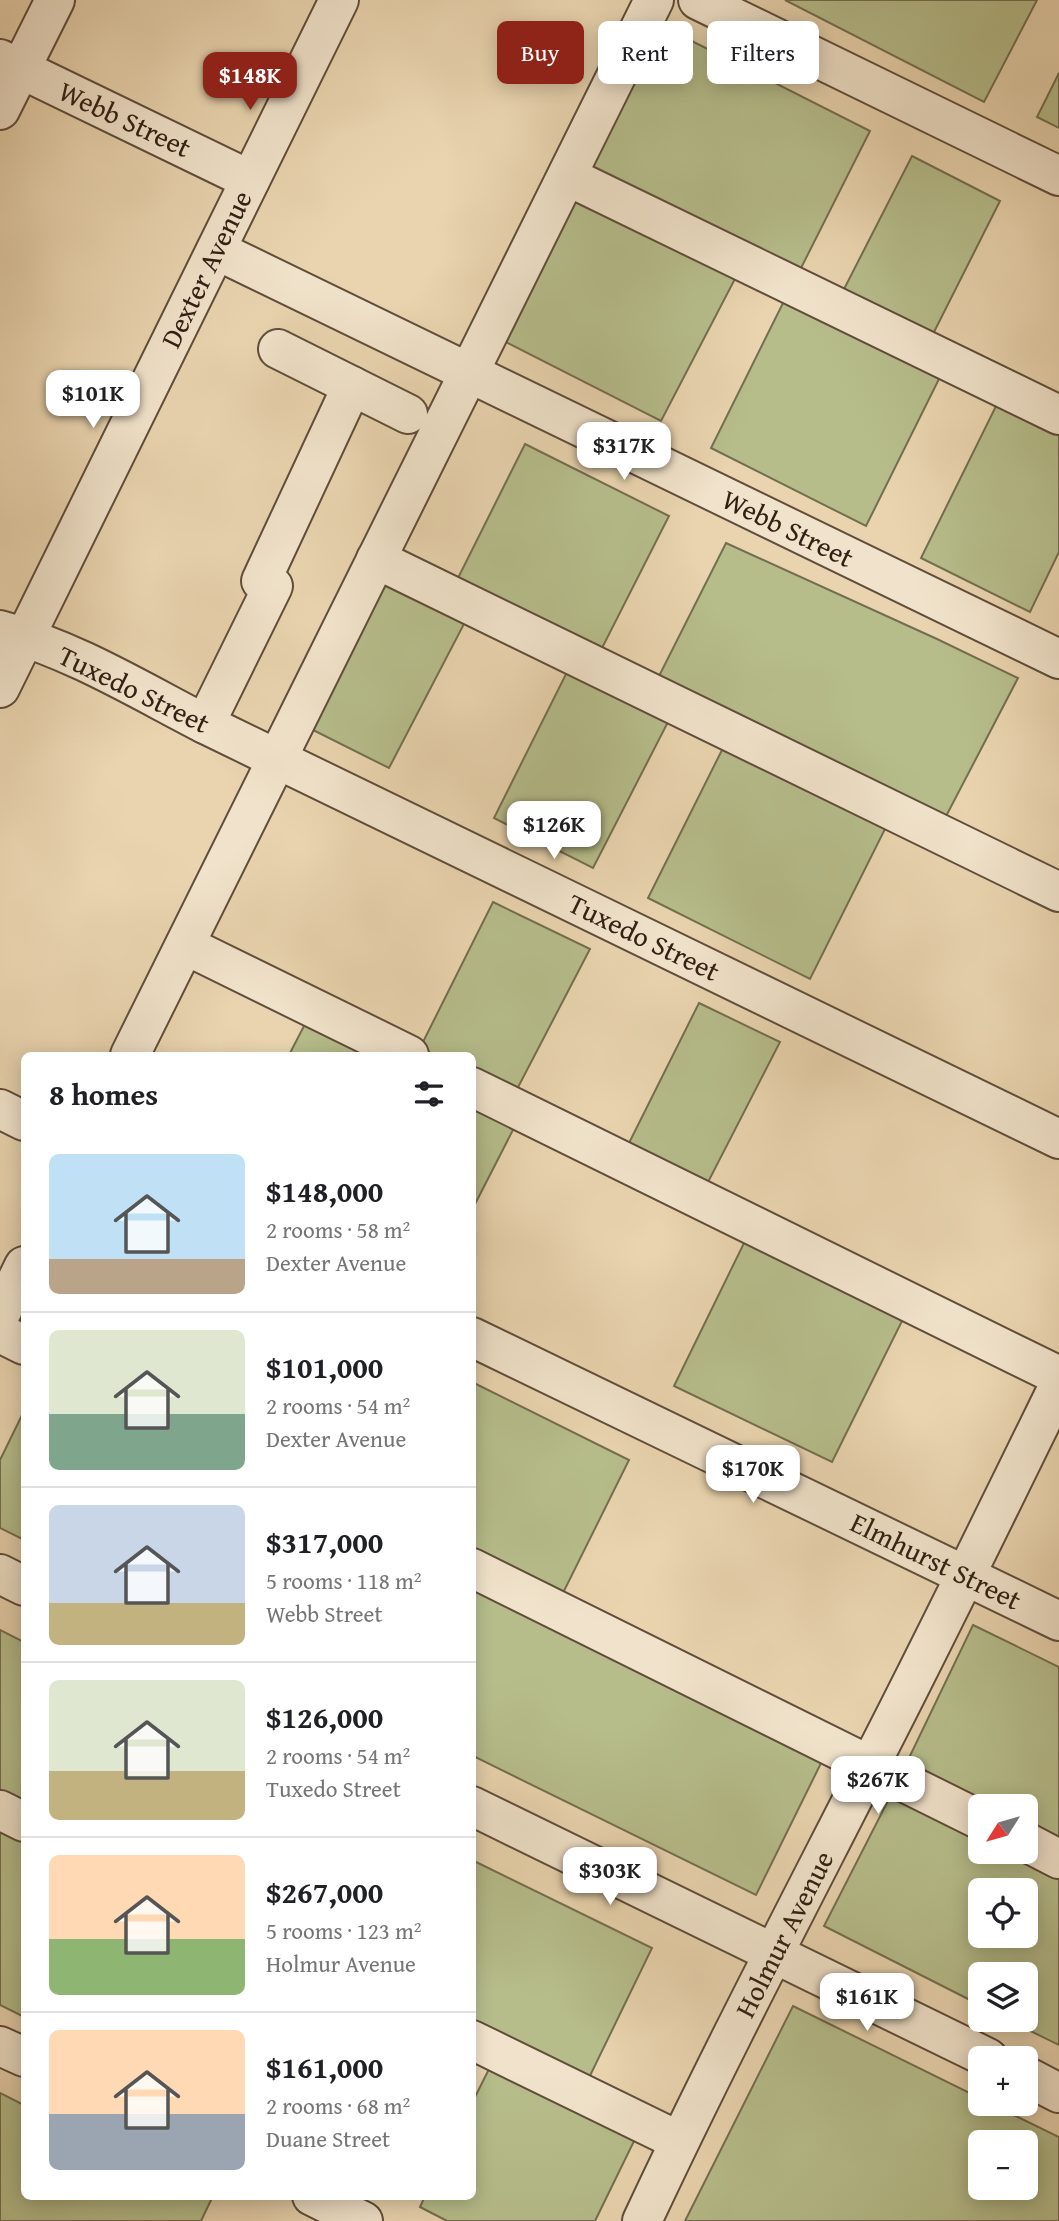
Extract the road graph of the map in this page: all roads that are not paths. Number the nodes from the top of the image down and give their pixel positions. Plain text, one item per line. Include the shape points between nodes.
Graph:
1 (55, 0) edge
2 (339, 0) edge
3 (654, 0) edge
4 (698, 0) edge
5 (10, 64) edge
6 (0, 110) edge
7 (567, 176) junction
8 (1059, 176) edge
9 (250, 180) junction
10 (216, 250) junction
11 (278, 349) dead end
12 (468, 374) junction
13 (352, 386) junction
14 (408, 414) dead end
15 (1059, 415) edge
16 (376, 559) junction
17 (12, 633) edge
18 (1059, 659) edge
19 (0, 688) edge
20 (205, 724) junction
21 (277, 759) junction
22 (1059, 892) edge
23 (185, 945) junction
24 (132, 1052) edge
25 (403, 1052) edge
26 (476, 1089) edge
27 (0, 1109) edge
28 (21, 1120) edge
29 (1059, 1139) edge
30 (21, 1272) edge
31 (0, 1315) edge
32 (0, 1333) edge
33 (476, 1339) edge
34 (21, 1344) edge
35 (1059, 1376) edge
36 (1059, 1385) edge
37 (476, 1570) edge
38 (0, 1574) edge
39 (967, 1576) junction
40 (21, 1584) edge
41 (1059, 1621) edge
42 (870, 1766) junction
43 (476, 1808) edge
44 (0, 1810) edge
45 (968, 1814) edge
46 (21, 1820) edge
47 (1038, 1848) edge
48 (1059, 1858) edge
49 (773, 1954) junction
50 (476, 2042) edge
51 (0, 2046) edge
52 (968, 2048) edge
53 (21, 2056) edge
54 (1038, 2082) edge
55 (1059, 2092) edge
56 (679, 2141) junction
57 (320, 2200) edge
58 (363, 2221) edge
59 (642, 2221) edge

1 - 5 street
2 - 9 street, Dexter Avenue
3 - 7 street
4 - 8 street
5 - 6 street
5 - 9 street, Webb Street
7 - 12 street
7 - 15 street
9 - 10 street, Dexter Avenue
10 - 12 street, Webb Street
10 - 17 street, Dexter Avenue
11 - 13 street
12 - 16 street
12 - 18 street, Webb Street
13 - 14 street
13 - 20 street via 261,581 273,586
16 - 21 street
16 - 22 street
17 - 19 street, Dexter Avenue
17 - 20 street, Tuxedo Street via 91,666
20 - 21 street, Tuxedo Street
21 - 23 street
21 - 29 street, Tuxedo Street
23 - 24 street
23 - 25 street
26 - 35 street
27 - 28 street
30 - 31 street
32 - 34 street
33 - 39 street, Elmhurst Street
36 - 39 street, Holmur Avenue
37 - 42 street
38 - 40 street
39 - 41 street, Elmhurst Street
39 - 42 street, Holmur Avenue
42 - 45 street
42 - 49 street, Holmur Avenue
43 - 49 street
44 - 46 street
47 - 48 street
49 - 52 street
49 - 56 street, Holmur Avenue
50 - 56 street
51 - 53 street
54 - 55 street
56 - 59 street, Holmur Avenue
57 - 58 street

